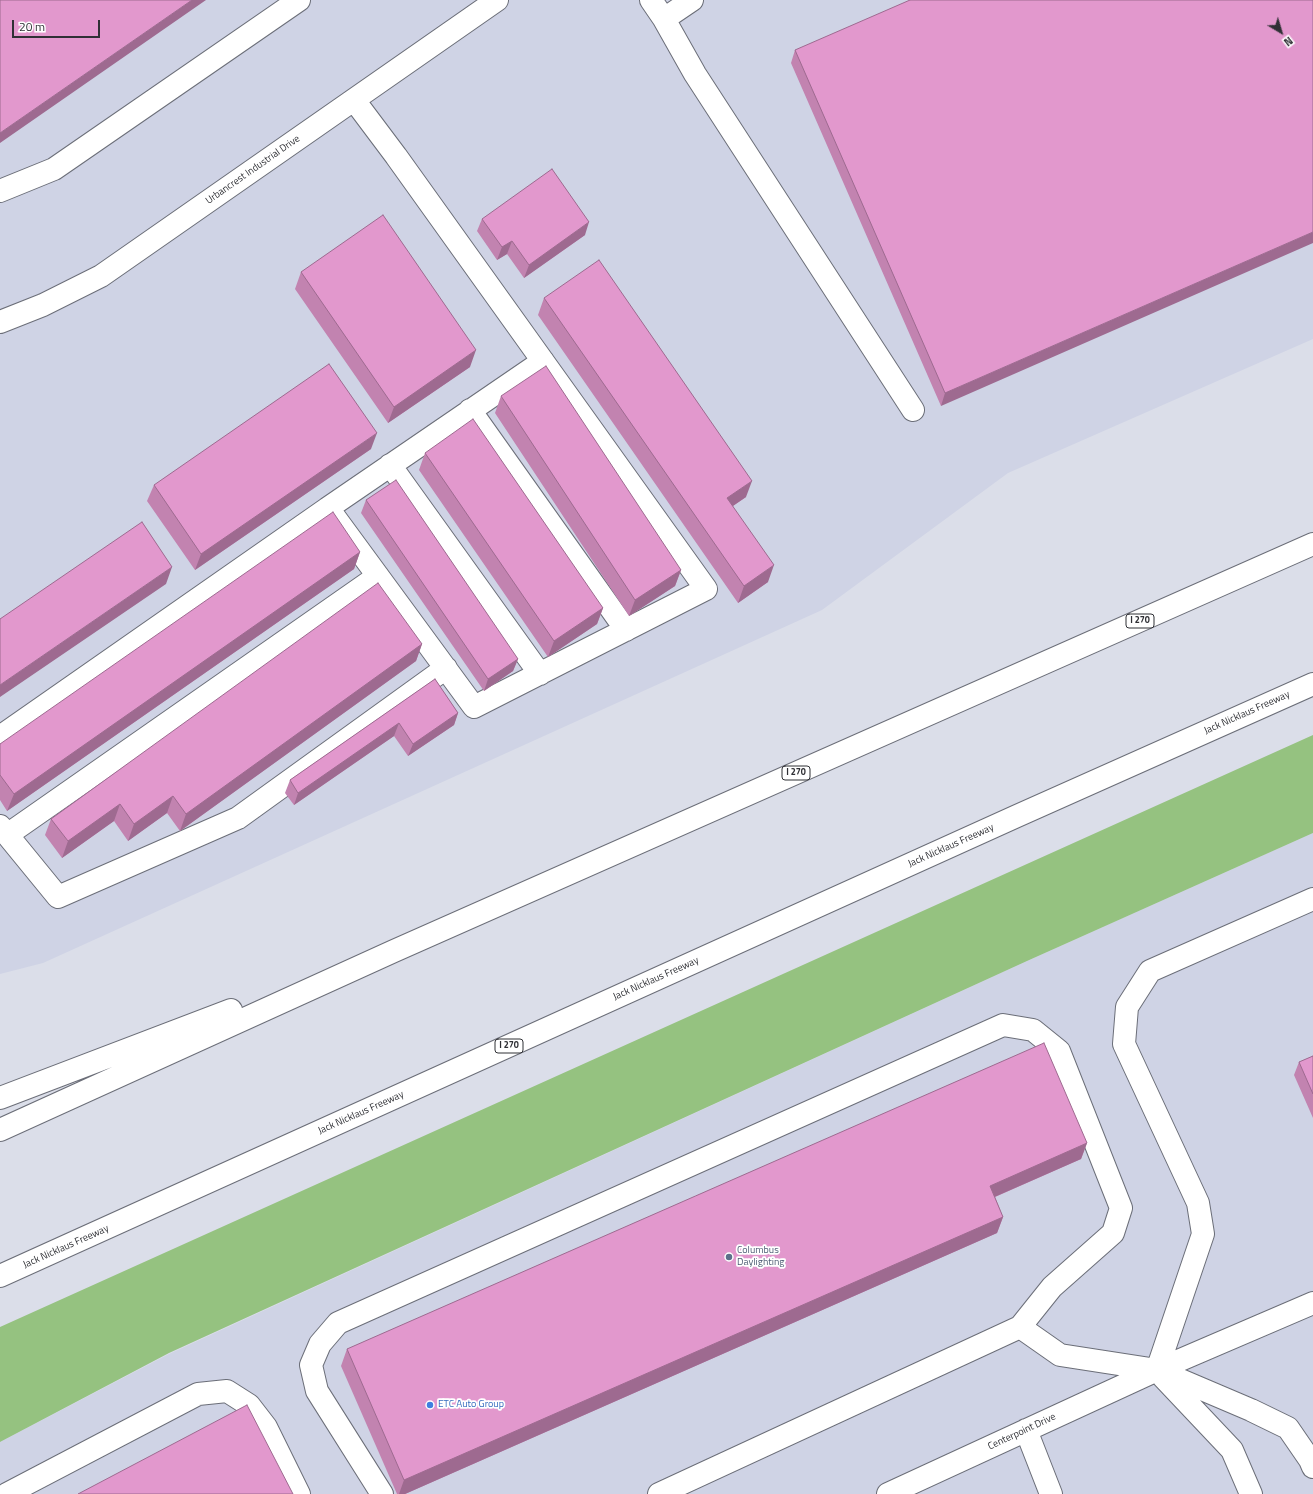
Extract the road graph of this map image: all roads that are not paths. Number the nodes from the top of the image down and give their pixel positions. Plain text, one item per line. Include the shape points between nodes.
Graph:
1 (299, 0) edge
2 (497, 0) edge
3 (652, 0) edge
4 (692, 0) edge
5 (664, 18) junction
6 (354, 100) junction
7 (0, 192) edge
8 (0, 322) edge
9 (543, 361) junction
10 (470, 410) junction
11 (913, 410) dead end
12 (390, 465) junction
13 (328, 508) junction
14 (1313, 544) edge
15 (378, 576) junction
16 (626, 630) junction
17 (446, 668) junction
18 (540, 674) junction
19 (1313, 684) edge
20 (0, 737) edge
21 (4, 830) edge
22 (1313, 899) edge
23 (394, 951) junction
24 (0, 1098) edge
25 (0, 1130) edge
26 (0, 1276) edge
27 (1313, 1303) edge
28 (1020, 1327) junction
29 (1156, 1370) junction
30 (1026, 1430) junction
31 (1313, 1467) edge
32 (7, 1494) edge
33 (299, 1494) edge
34 (382, 1494) edge
35 (659, 1494) edge
36 (888, 1494) edge
37 (1051, 1494) edge
38 (1251, 1494) edge

1 - 7 main road via 54,169
2 - 6 main road, Urbancrest Industrial Drive
3 - 5 main road
4 - 5 main road
5 - 11 main road via 695,74
6 - 8 main road, Urbancrest Industrial Drive via 101,276 43,305
6 - 9 main road
9 - 10 main road
9 - 16 main road via 706,589
10 - 12 main road
10 - 16 main road
12 - 13 main road
12 - 18 main road
13 - 15 main road
13 - 20 main road
14 - 23 main road, I 270
15 - 17 main road
15 - 21 main road
16 - 18 main road
17 - 18 main road via 474,707
17 - 21 main road via 238,818 58,897
19 - 26 main road, Jack Nicklaus Freeway / I 270
22 - 29 main road via 1150,971 1127,1007 1124,1044 1198,1203 1203,1234
23 - 24 main road
23 - 25 main road, I 270
27 - 29 main road, Centerpoint Drive
28 - 29 main road via 1060,1355
28 - 34 main road via 1052,1287 1113,1233 1122,1208 1059,1051 1033,1030 1003,1025 338,1323 320,1344 311,1366 317,1391
28 - 35 main road
29 - 30 main road, Centerpoint Drive
29 - 31 main road via 1288,1428
29 - 38 main road via 1232,1450
30 - 36 main road, Centerpoint Drive
30 - 37 main road
32 - 33 main road via 198,1394 226,1391 249,1405 266,1427

